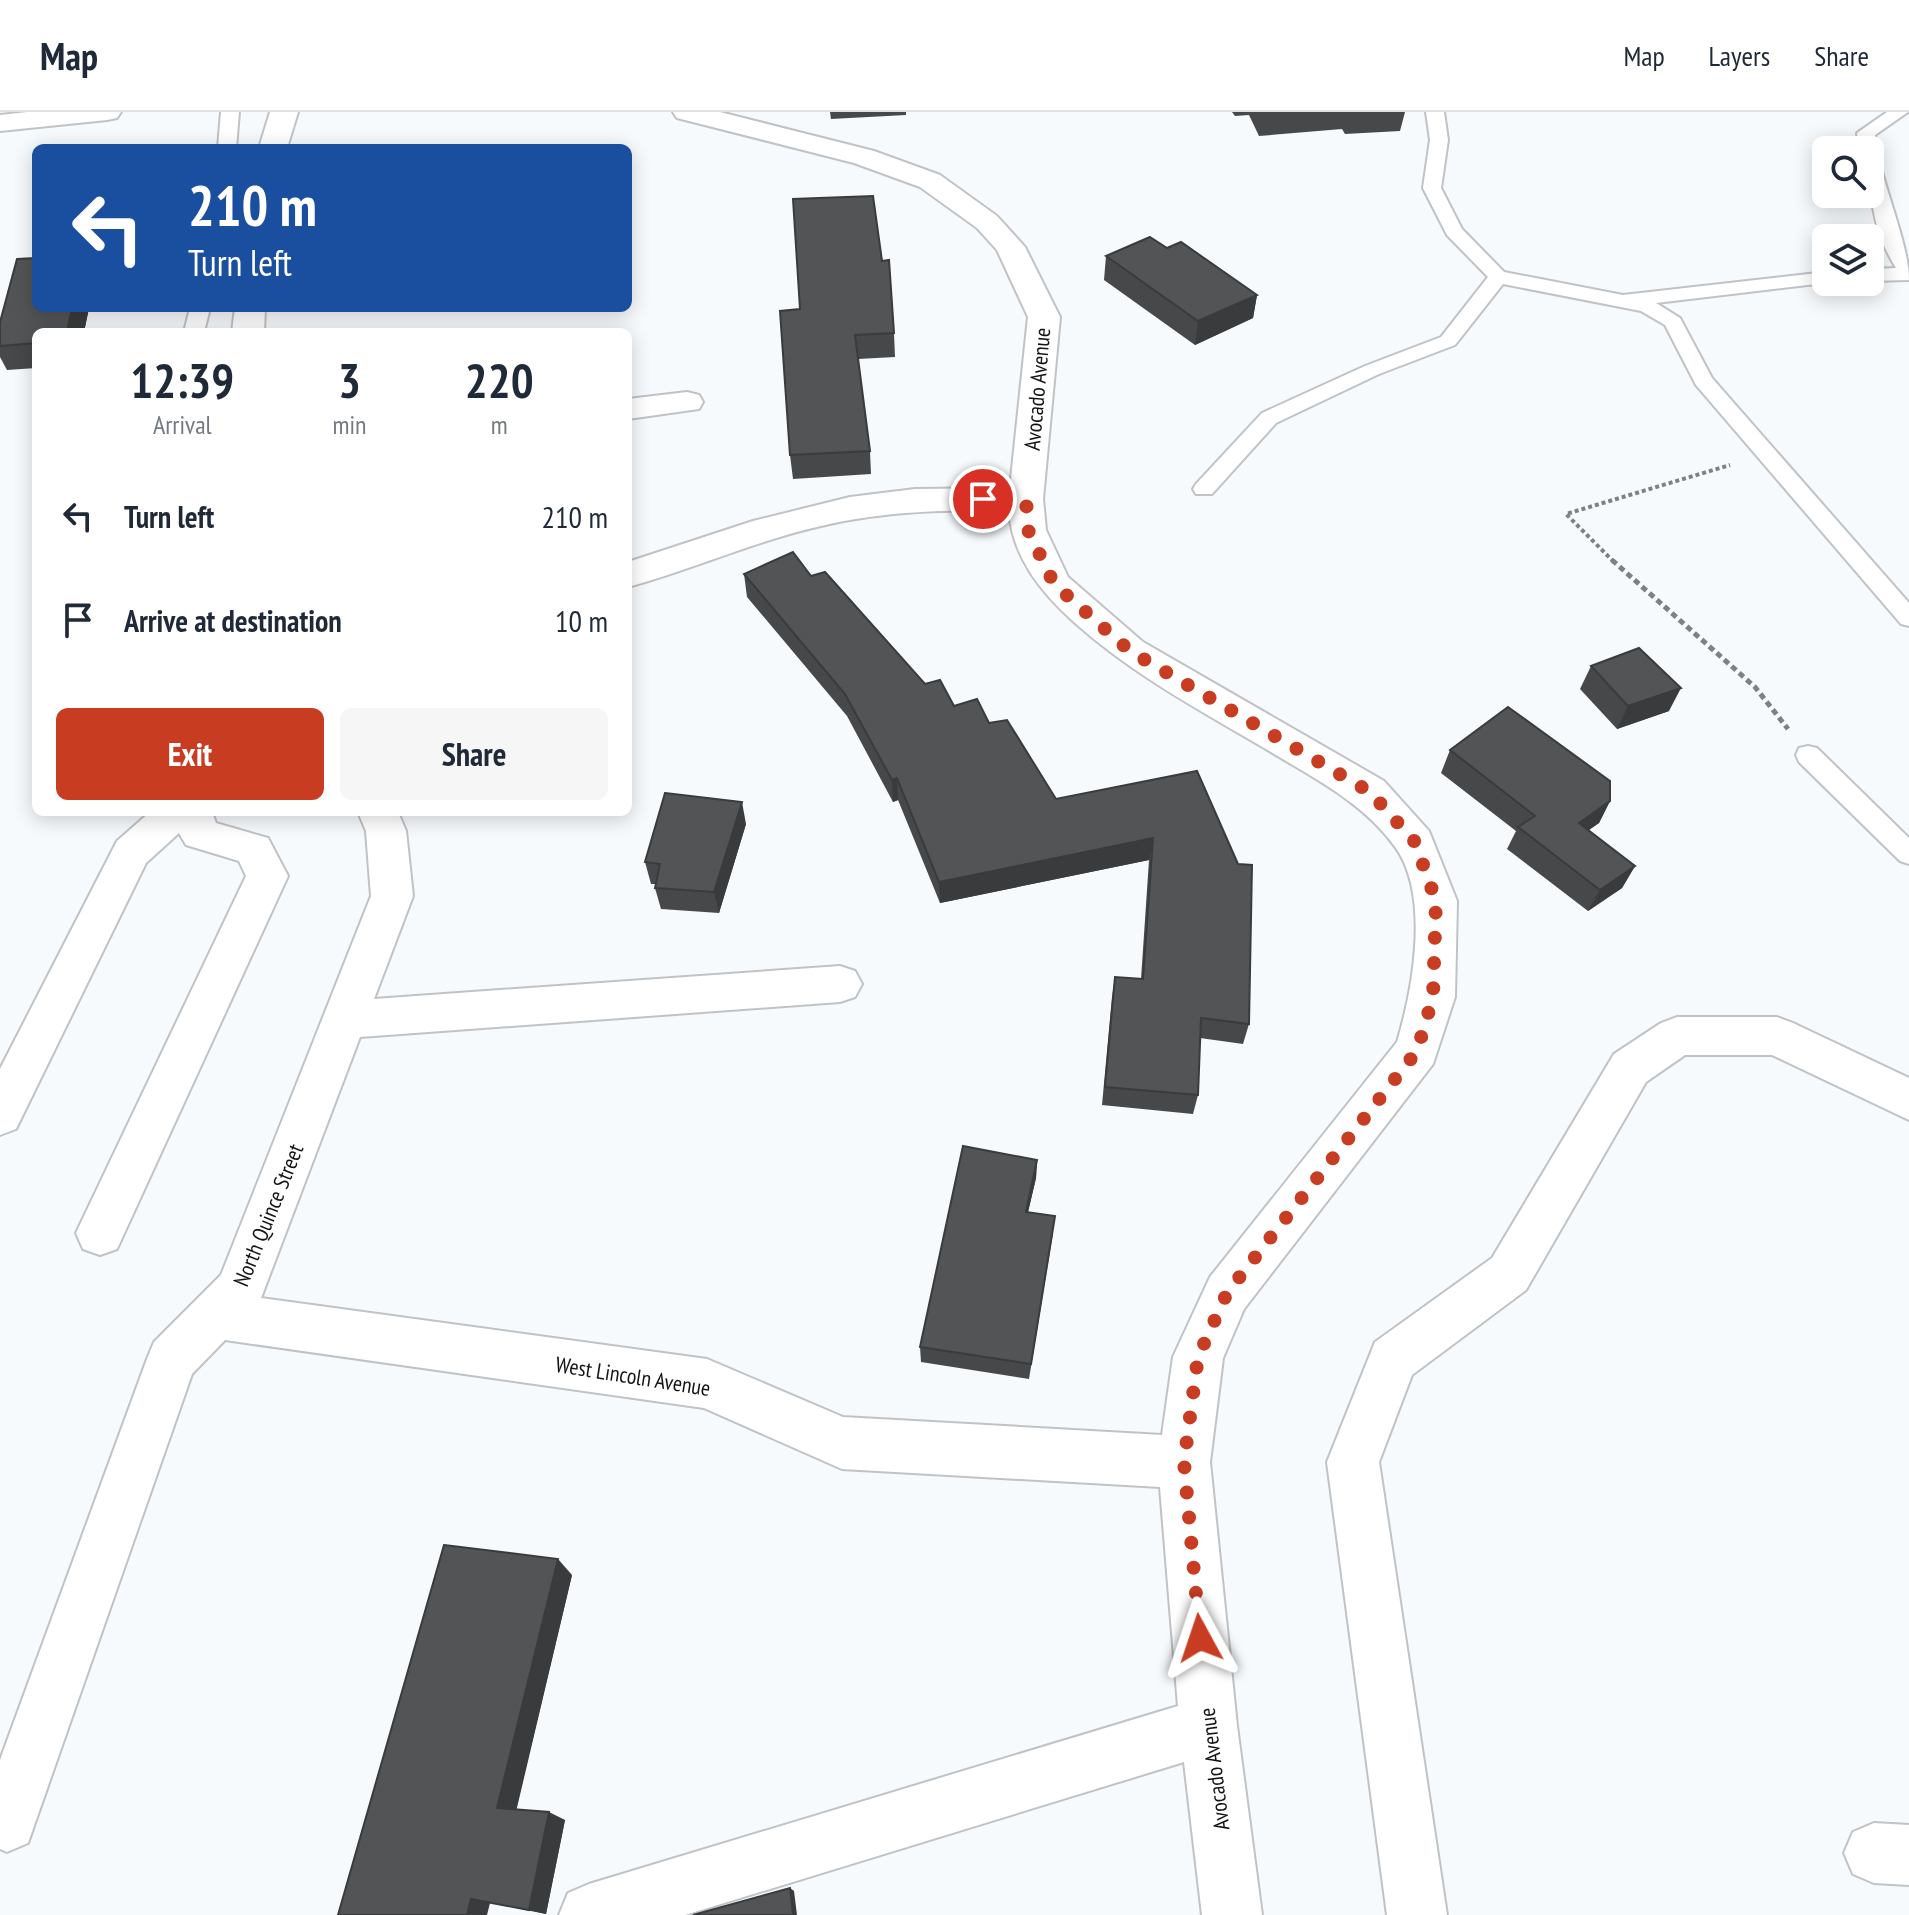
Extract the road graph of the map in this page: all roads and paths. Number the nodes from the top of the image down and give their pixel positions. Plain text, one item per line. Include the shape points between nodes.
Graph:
1 (107, 112) edge
2 (230, 112) edge
3 (284, 112) edge
4 (687, 112) edge
5 (1435, 112) edge
6 (1899, 112) edge
7 (0, 123) edge
8 (1866, 136) edge
9 (227, 144) edge
10 (274, 144) edge
11 (1883, 208) edge
12 (1909, 274) edge
13 (1884, 275) edge
14 (1498, 277) junction
15 (1812, 280) edge
16 (1623, 301) junction
17 (687, 402) dead end
18 (632, 409) edge
19 (1766, 454) junction
20 (1204, 489) dead end
21 (1026, 499) junction
22 (632, 574) edge
23 (1909, 618) edge
24 (1808, 755) joint
25 (172, 816) edge
26 (193, 816) edge
27 (380, 816) edge
28 (1909, 854) edge
29 (840, 984) dead end
30 (344, 1020) junction
31 (1909, 1100) edge
32 (0, 1115) edge
33 (100, 1233) dead end
34 (217, 1315) junction
35 (1184, 1462) junction
36 (1208, 1726) junction
37 (7, 1822) dead end
38 (589, 1914) edge
39 (1232, 1915) edge
40 (1417, 1915) edge

1 - 7 street
2 - 9 lane
3 - 10 street
4 - 21 street, Avocado Avenue via 864,157 930,181 987,222 1010,247 1044,317
5 - 14 lane via 1439,140 1432,188 1454,231
6 - 8 lane
11 - 12 lane
12 - 13 lane
14 - 16 lane
14 - 20 lane via 1448,341 1269,418
15 - 16 lane
16 - 19 lane via 1647,306 1673,322 1703,381
17 - 18 street
19 - 23 lane
19 - 24 path via 1566,514 1639,588 1755,687
21 - 22 street via 853,507
21 - 35 street, Avocado Avenue via 1028,530 1054,584 1130,651 1370,792 1415,842 1436,901 1433,997 1417,1051 1227,1293 1198,1357
24 - 28 lane
25 - 32 street via 131,852
26 - 33 street via 200,834 254,849 267,876
27 - 30 street, North Quince Street via 392,896
29 - 30 street
30 - 34 street, North Quince Street via 240,1290
31 - 40 street via 1777,1036 1677,1036 1630,1068 1509,1274 1393,1359 1353,1462
34 - 35 street, West Lincoln Avenue via 707,1384 842,1443
34 - 37 street, North Quince Street via 172,1359
35 - 36 street, Avocado Avenue
36 - 38 street
36 - 39 street, Avocado Avenue

